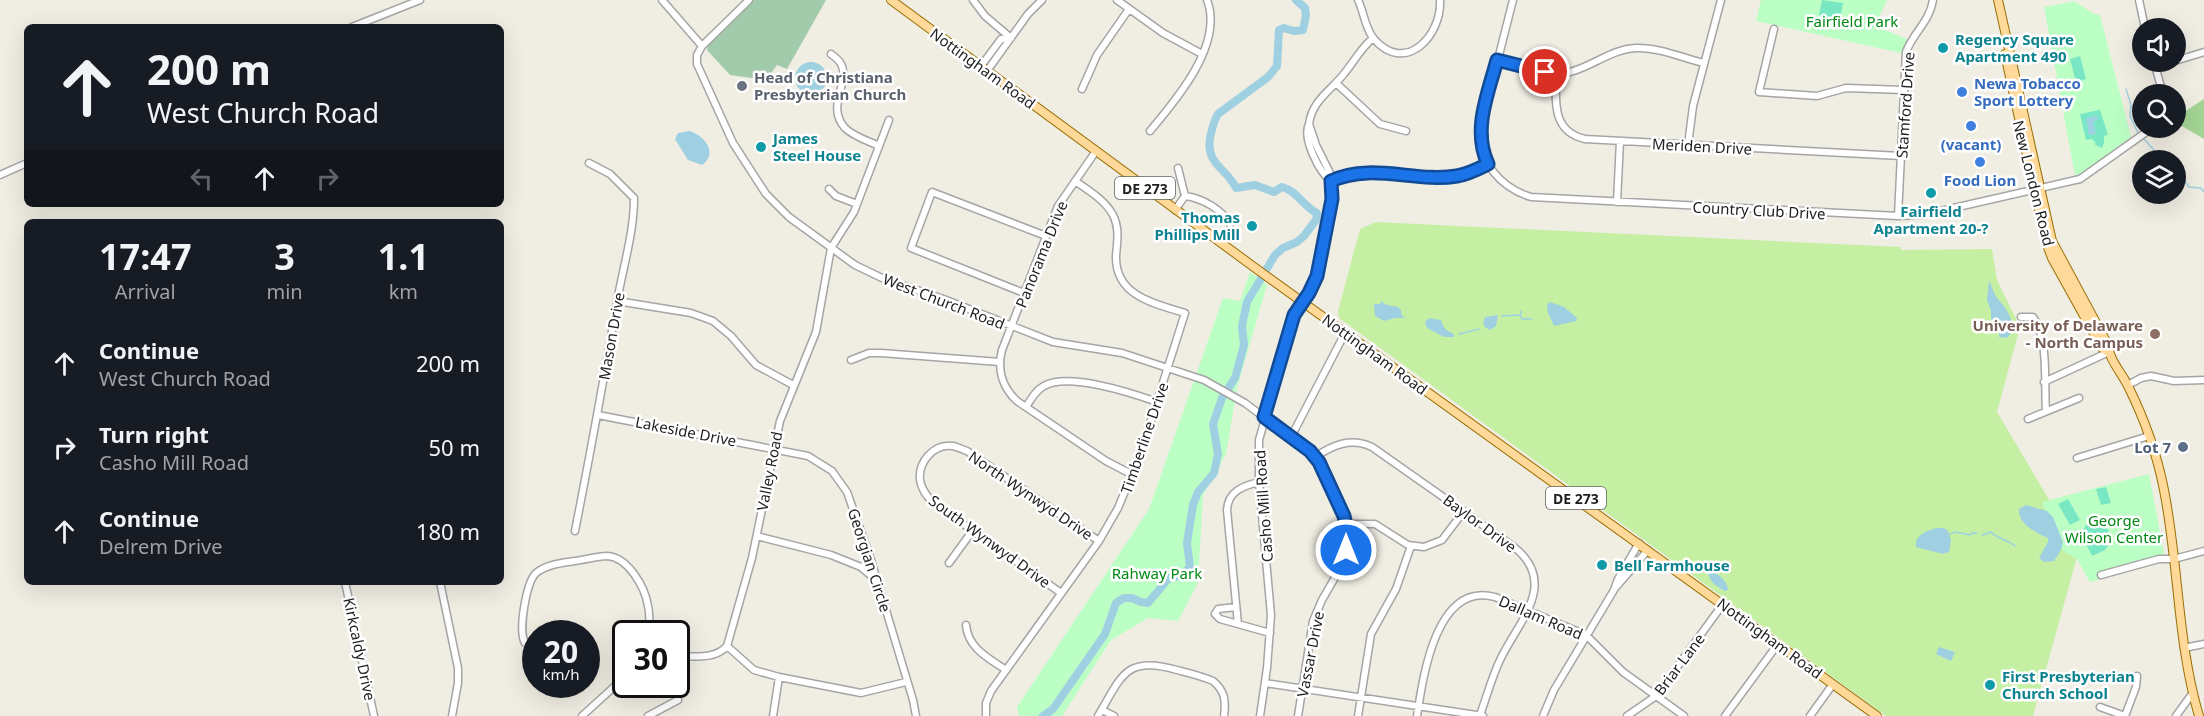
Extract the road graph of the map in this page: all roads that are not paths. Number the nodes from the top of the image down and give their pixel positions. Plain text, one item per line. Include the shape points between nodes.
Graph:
1 (420, 0) edge
2 (662, 0) edge
3 (749, 0) edge
4 (891, 0) edge
5 (973, 0) edge
6 (1042, 0) edge
7 (1117, 0) edge
8 (1207, 0) edge
9 (1358, 0) edge
10 (1440, 0) edge
11 (1513, 0) edge
12 (1721, 0) edge
13 (1933, 0) edge
14 (1996, 0) edge
15 (2139, 0) edge
16 (1129, 9) junction
17 (2143, 18) edge
18 (359, 24) edge
19 (1774, 29) dead end
20 (1011, 38) junction
21 (1373, 38) junction
22 (702, 46) junction
23 (2204, 52) edge
24 (831, 54) dead end
25 (1202, 54) junction
26 (2186, 56) edge
27 (1497, 60) junction
28 (1704, 63) junction
29 (984, 69) junction
30 (1556, 73) junction
31 (1336, 83) junction
32 (1082, 89) dead end
33 (1904, 90) junction
34 (889, 120) dead end
35 (1150, 131) dead end
36 (1406, 131) dead end
37 (2138, 138) edge
38 (1620, 141) junction
39 (1688, 145) junction
40 (879, 146) junction
41 (1096, 151) junction
42 (1900, 156) junction
43 (589, 163) dead end
44 (24, 164) edge
45 (1488, 164) junction
46 (1178, 168) dead end
47 (0, 175) edge
48 (1075, 181) junction
49 (1331, 181) junction
50 (829, 189) dead end
51 (2037, 190) junction
52 (1185, 196) junction
53 (1617, 202) junction
54 (857, 204) junction
55 (1175, 210) junction
56 (1898, 216) junction
57 (1230, 225) dead end
58 (1047, 236) junction
59 (831, 248) junction
60 (1024, 293) junction
61 (617, 301) junction
62 (1302, 302) junction
63 (2021, 317) dead end
64 (1011, 326) junction
65 (1345, 333) junction
66 (2109, 352) junction
67 (851, 360) dead end
68 (1000, 362) junction
69 (1168, 368) junction
70 (2204, 380) edge
71 (2044, 382) junction
72 (793, 385) junction
73 (2128, 385) junction
74 (2079, 398) dead end
75 (1157, 402) junction
76 (1026, 406) junction
77 (2046, 411) junction
78 (598, 415) junction
79 (1264, 417) junction
80 (2028, 419) dead end
81 (2149, 436) junction
82 (1291, 437) junction
83 (773, 449) junction
84 (929, 454) joint
85 (1315, 457) junction
86 (2077, 458) dead end
87 (1133, 475) junction
88 (1259, 482) junction
89 (1464, 511) junction
90 (1346, 524) junction
91 (974, 530) junction
92 (575, 531) dead end
93 (757, 536) junction
94 (1099, 541) junction
95 (1639, 543) junction
96 (1411, 546) junction
97 (1648, 550) junction
98 (2204, 551) edge
99 (870, 557) junction
100 (2174, 559) junction
101 (949, 563) dead end
102 (861, 567) junction
103 (2101, 575) dead end
104 (877, 581) junction
105 (346, 585) edge
106 (441, 585) edge
107 (1614, 590) junction
108 (1061, 593) junction
109 (1723, 604) junction
110 (1236, 607) junction
111 (1528, 611) junction
112 (523, 620) edge
113 (649, 620) edge
114 (1238, 624) junction
115 (966, 625) dead end
116 (1270, 633) junction
117 (1586, 635) junction
118 (1778, 644) junction
119 (2204, 644) edge
120 (727, 646) junction
121 (2184, 648) junction
122 (690, 656) edge
123 (1006, 670) junction
124 (2137, 676) dead end
125 (779, 677) junction
126 (906, 682) junction
127 (1265, 683) junction
128 (1833, 684) junction
129 (1302, 688) junction
130 (612, 689) edge
131 (2192, 694) junction
132 (1656, 696) junction
133 (1361, 697) junction
134 (678, 700) dead end
135 (1419, 705) junction
136 (2100, 707) dead end
137 (1100, 713) edge
138 (1482, 715) edge
139 (2200, 715) edge
140 (374, 716) edge
141 (452, 716) edge
142 (582, 716) edge
143 (648, 716) edge
144 (773, 716) edge
145 (916, 716) edge
146 (986, 716) edge
147 (1114, 716) edge
148 (1224, 716) edge
149 (1260, 716) edge
150 (1298, 716) edge
151 (1358, 716) edge
152 (1417, 716) edge
153 (1543, 716) edge
154 (1627, 716) edge
155 (1684, 716) edge
156 (1725, 716) edge
157 (1810, 716) edge
158 (1877, 716) edge
159 (2125, 716) edge
160 (2176, 716) edge

1 - 18 street
2 - 22 street
3 - 22 street
4 - 29 main road, Nottingham Road / DE 273
5 - 20 street
6 - 20 street
7 - 16 street
8 - 25 street via 1212,27
9 - 21 street
10 - 21 street via 1437,25 1418,48 1395,52
11 - 27 street
12 - 28 street
13 - 33 street, Stamford Drive via 1928,19 1908,47
14 - 51 main road, New London Road
15 - 17 street
16 - 25 street via 1162,33
16 - 32 street via 1098,55
19 - 33 street via 1759,92 1817,96 1846,88
20 - 29 street via 1001,39
21 - 31 street
22 - 59 street, West Church Road via 697,55 698,67 745,164 773,203
23 - 26 street
24 - 40 street via 841,62 843,70 837,104 839,120 851,133
25 - 35 street via 1183,89
27 - 30 street
27 - 45 street via 1480,127 1481,147
28 - 30 street via 1636,48 1573,71
28 - 39 street
29 - 41 main road, Nottingham Road / DE 273
30 - 38 street, Meriden Drive via 1556,111 1565,129 1580,138
31 - 36 street via 1380,124
31 - 49 street via 1317,103 1306,130 1309,145
33 - 42 street, Stamford Drive
34 - 40 street
37 - 51 street, Country Club Drive via 2084,177
38 - 39 street, Meriden Drive
38 - 53 street
39 - 42 street, Meriden Drive
40 - 54 street
41 - 48 street, Panorama Drive
41 - 55 main road, Nottingham Road / DE 273
42 - 56 street, Stamford Drive
43 - 61 street, Mason Drive via 610,174 634,198 634,221
44 - 47 street
45 - 49 street via 1452,176 1360,172
45 - 53 street, Country Club Drive via 1503,183 1525,195
46 - 52 street
48 - 58 street, Panorama Drive via 1060,202
48 - 69 street, Timberline Drive via 1105,204 1114,218 1117,268 1125,285 1139,298 1185,313
49 - 62 street, Casho Mill Road via 1332,199 1317,276
50 - 54 street
51 - 56 street, Country Club Drive via 1930,214
51 - 66 main road, New London Road via 2039,216 2052,258 2103,348
52 - 55 street
52 - 57 street via 1224,213
53 - 56 street, Country Club Drive
54 - 59 street
55 - 62 main road, Nottingham Road / DE 273
58 - 60 street, Panorama Drive
58 - 60 street via 932,192 910,248
59 - 64 street, West Church Road via 869,273
59 - 72 street, Valley Road via 816,332
60 - 64 street, Panorama Drive
61 - 72 street via 691,313 713,321 756,365
61 - 78 street, Mason Drive
62 - 65 main road, Nottingham Road / DE 273
62 - 79 street, Casho Mill Road via 1293,318
63 - 71 street via 2034,317 2039,325
64 - 68 street, Panorama Drive
64 - 69 street, West Church Road via 1053,342 1114,351
65 - 82 street
65 - 95 main road, Nottingham Road / DE 273
66 - 71 street
66 - 73 main road, New London Road
67 - 68 street via 881,353
68 - 76 street via 1006,388
69 - 75 street, Timberline Drive
69 - 79 street, West Church Road via 1222,388
70 - 73 street via 2174,381 2151,376
71 - 77 street
72 - 83 street, Valley Road
73 - 81 main road, New London Road
74 - 77 street
75 - 76 street via 1114,388 1058,381 1044,385
75 - 87 street, Timberline Drive
76 - 87 street
77 - 80 street
78 - 83 street, Lakeside Drive
78 - 92 street, Mason Drive
79 - 82 street, West Church Road
79 - 88 street, Casho Mill Road via 1258,448
81 - 86 street
81 - 100 main road, New London Road via 2164,489
82 - 85 street, Vassar Drive
83 - 93 street, Valley Road
83 - 99 street, Georgian Circle via 808,456 832,471 847,492
84 - 91 street, South Wynwyd Drive via 920,482 926,494
84 - 94 street, North Wynwyd Drive via 953,446 967,451
85 - 89 street, Baylor Drive via 1341,443 1366,444
85 - 90 street, Vassar Drive
87 - 94 street, Timberline Drive
88 - 110 street via 1236,491 1227,505
88 - 116 street, Casho Mill Road via 1271,603
89 - 96 street via 1438,542
89 - 111 street, Baylor Drive via 1521,552 1529,563 1535,586
90 - 96 street via 1375,524
90 - 129 street, Vassar Drive via 1344,557 1313,621
91 - 101 street
91 - 108 street, South Wynwyd Drive
93 - 102 street
93 - 120 street, Valley Road
94 - 108 street, Timberline Drive
95 - 97 main road, Nottingham Road / DE 273
95 - 107 street
96 - 133 street via 1396,589 1371,634
97 - 107 street
97 - 109 main road, Nottingham Road / DE 273
98 - 100 street
99 - 102 street via 868,565
99 - 104 street, Georgian Circle
100 - 103 street via 2159,559
100 - 121 main road, New London Road
102 - 104 street
104 - 126 street, Georgian Circle
105 - 140 street, Kirkcaldy Drive
106 - 141 street via 458,668
107 - 117 street
108 - 123 street, Timberline Drive
109 - 118 main road, Nottingham Road / DE 273
109 - 132 street, Briar Lane
110 - 114 street
110 - 114 street via 1218,609 1215,614
111 - 117 street, Dallam Road
111 - 135 street, Dallam Road via 1489,596 1471,596 1460,602 1448,615 1429,652
111 - 138 street, Baylor Drive via 1498,663
112 - 113 street via 531,579 543,568 606,556 625,562 633,571 648,603
114 - 116 street
115 - 123 street via 972,644
116 - 127 street, Casho Mill Road
117 - 132 street, Dallam Road via 1623,672
117 - 153 street
118 - 128 main road, Nottingham Road / DE 273
118 - 156 street
119 - 121 street
120 - 122 street via 713,655
120 - 125 street via 754,670
121 - 131 main road, New London Road
123 - 146 street, Timberline Drive via 989,695
124 - 159 street
125 - 126 street via 861,693
125 - 144 street
126 - 145 street, Georgian Circle
127 - 129 street
127 - 149 street, Casho Mill Road
128 - 157 street
128 - 158 main road, DE 273
129 - 133 street
129 - 150 street, Vassar Drive
130 - 142 street
131 - 139 main road, New London Road
131 - 160 street
132 - 154 street, Briar Lane
132 - 155 street, Dallam Road
133 - 135 street
133 - 151 street
134 - 143 street
135 - 138 street
135 - 152 street, Dallam Road
136 - 159 street
137 - 147 street
137 - 148 street via 1128,671 1152,664 1213,681 1225,697

